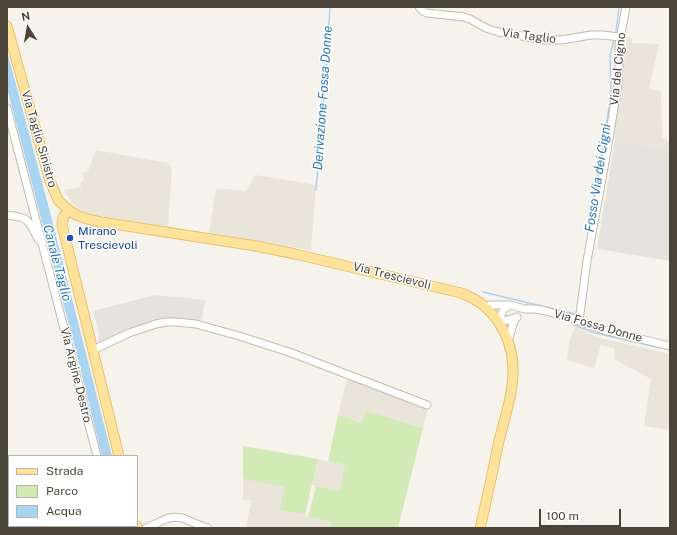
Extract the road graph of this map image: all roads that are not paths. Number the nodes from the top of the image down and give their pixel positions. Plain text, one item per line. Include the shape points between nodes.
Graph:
1 (419, 7) edge
2 (626, 7) edge
3 (7, 26) edge
4 (620, 37) junction
5 (7, 108) edge
6 (68, 211) junction
7 (7, 215) edge
8 (43, 244) junction
9 (510, 305) junction
10 (484, 306) junction
11 (525, 309) junction
12 (517, 317) junction
13 (498, 321) junction
14 (579, 321) junction
15 (508, 341) junction
16 (670, 346) edge
17 (93, 350) junction
18 (427, 405) dead end
19 (97, 455) edge
20 (119, 455) edge
21 (146, 528) edge
22 (208, 528) edge
23 (480, 528) edge

1 - 4 street, Via Taglio via 427,12 464,17 506,34 550,40 590,35
2 - 4 street, Via del Cigno
3 - 6 main road, Via Taglio Sinistro via 50,181 58,200
4 - 14 street, Via del Cigno via 618,83
5 - 8 street, Via Argine Destro
6 - 10 main road, Via Trescievoli via 101,222 318,258 460,293
6 - 17 main road via 63,218 63,230
7 - 8 street via 18,216 30,222
8 - 19 street, Via Argine Destro
9 - 10 street, Via Fossa Donne
9 - 11 street, Via Fossa Donne
9 - 13 street via 504,309
10 - 13 main road, Via Trescievoli
11 - 12 street
11 - 14 street, Via Fossa Donne via 546,311
12 - 13 street
12 - 15 street
13 - 15 main road, Via Trescievoli
14 - 16 street, Via Fossa Donne via 604,330
15 - 23 main road, Via Trescievoli via 513,366 510,397
17 - 18 street via 129,332 156,324 196,324 289,352
17 - 20 main road
21 - 22 street via 175,517

